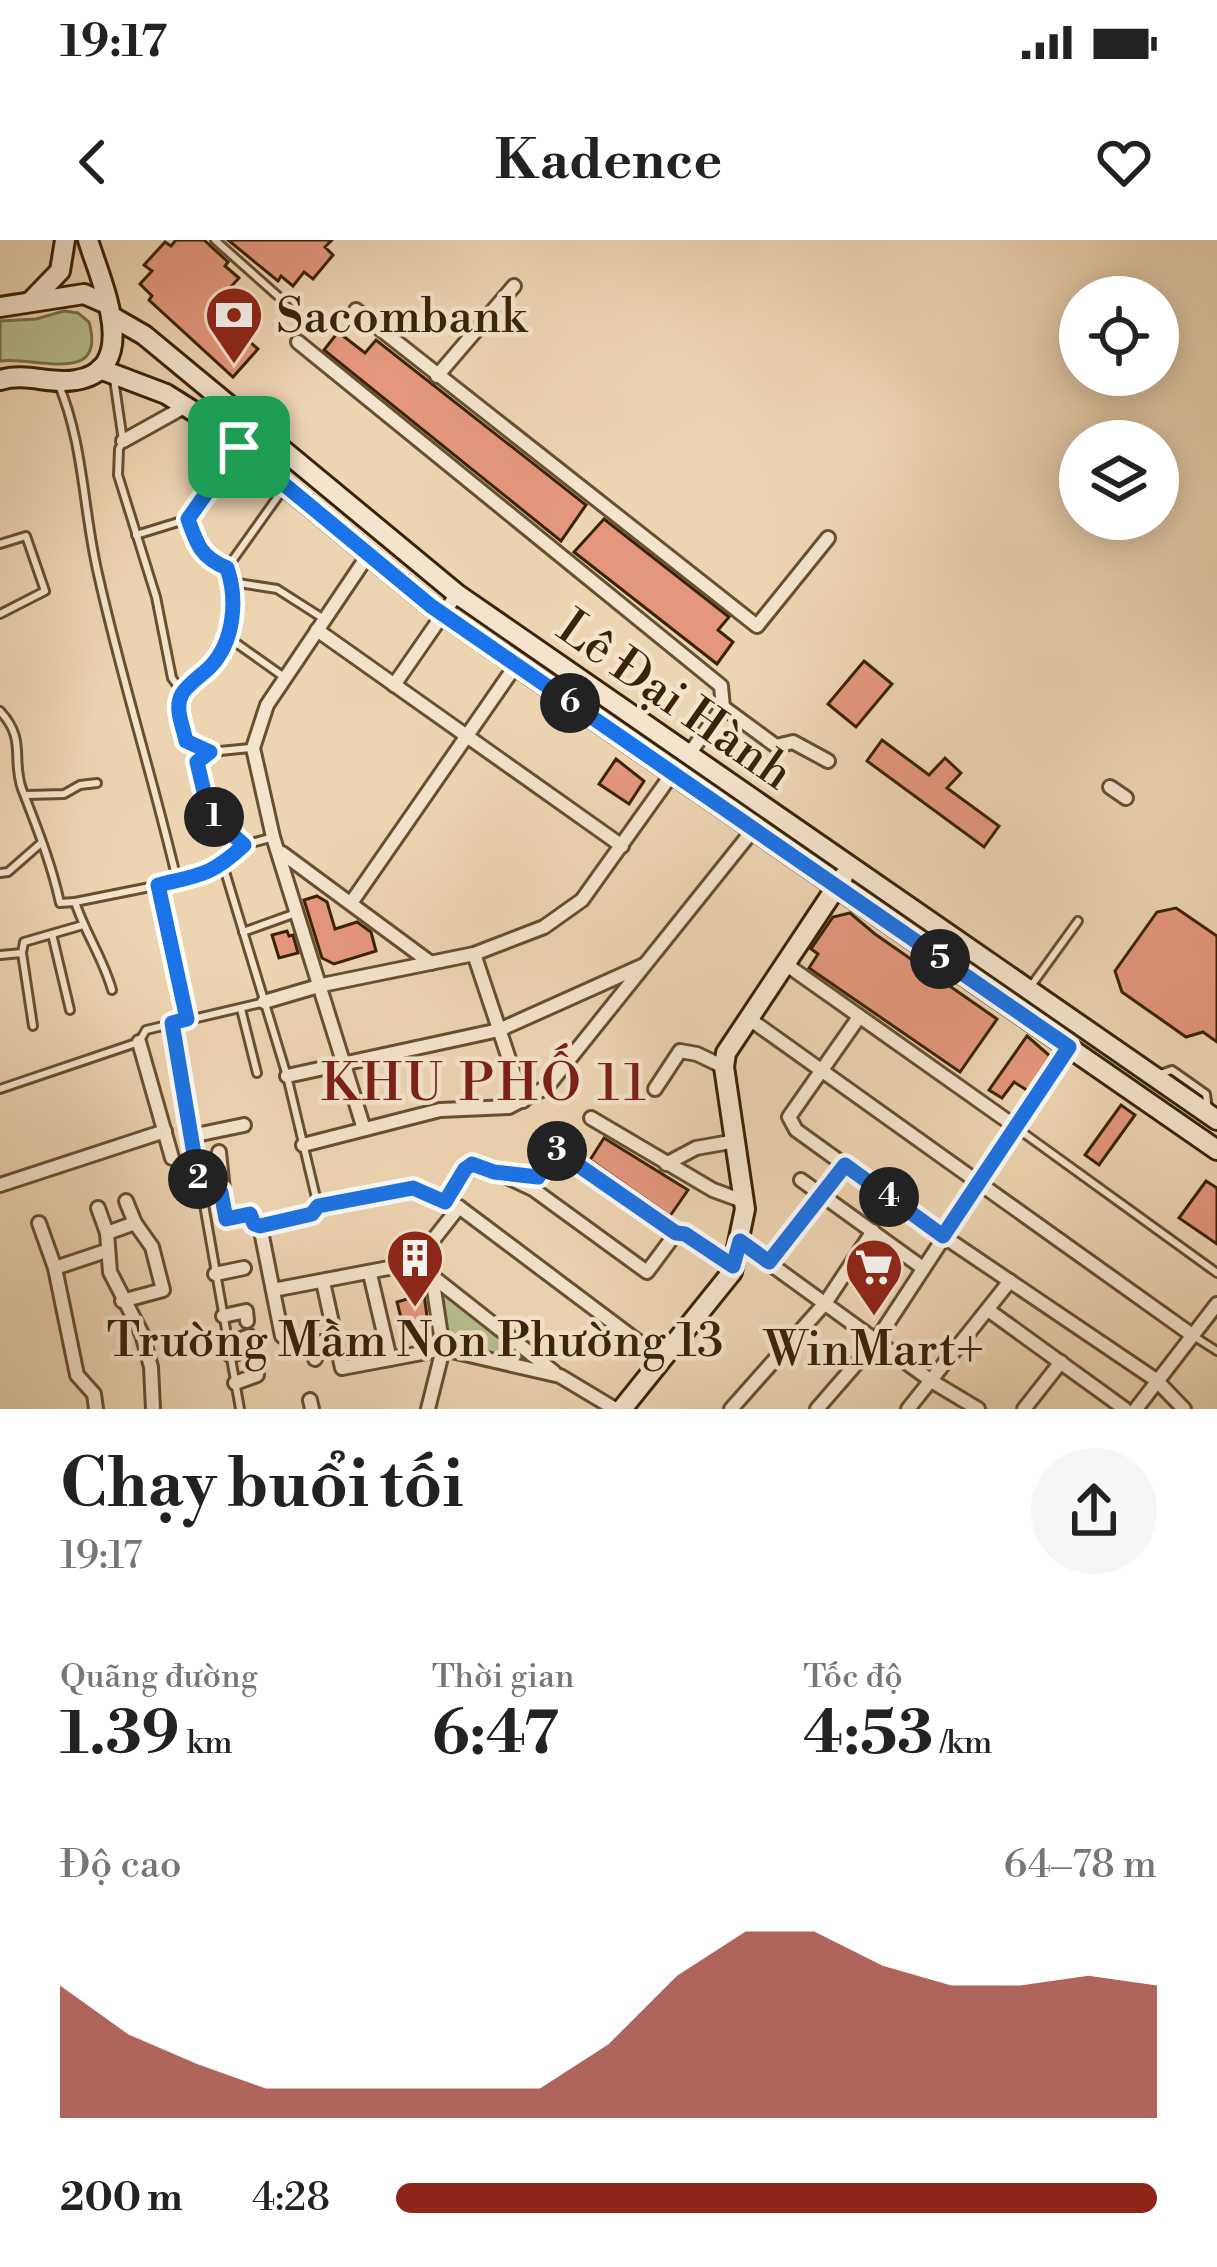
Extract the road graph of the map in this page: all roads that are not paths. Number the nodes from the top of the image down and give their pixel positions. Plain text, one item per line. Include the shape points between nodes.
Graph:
1 (65, 240) edge
2 (88, 240) edge
3 (215, 240) edge
4 (514, 286) dead end
5 (27, 304) junction
6 (0, 307) edge
7 (109, 310) junction
8 (356, 310) dead end
9 (296, 318) dead end
10 (298, 342) dead end
11 (107, 371) junction
12 (437, 376) junction
13 (0, 380) edge
14 (57, 380) junction
15 (186, 406) junction
16 (123, 441) junction
17 (239, 447) junction
18 (286, 486) junction
19 (188, 519) junction
20 (136, 535) junction
21 (828, 538) dead end
22 (0, 544) edge
23 (368, 555) junction
24 (227, 568) junction
25 (232, 582) junction
26 (457, 594) junction
27 (0, 614) edge
28 (443, 614) junction
29 (320, 624) junction
30 (229, 638) junction
31 (516, 665) junction
32 (284, 676) junction
33 (394, 686) junction
34 (182, 694) junction
35 (723, 706) junction
36 (0, 711) edge
37 (466, 737) junction
38 (254, 748) junction
39 (210, 752) junction
40 (688, 754) junction
41 (828, 761) dead end
42 (672, 774) junction
43 (97, 783) dead end
44 (1110, 787) dead end
45 (26, 795) junction
46 (1126, 798) dead end
47 (754, 830) junction
48 (273, 837) junction
49 (40, 844) junction
50 (244, 845) junction
51 (622, 846) junction
52 (280, 852) junction
53 (223, 865) junction
54 (849, 868) junction
55 (0, 873) edge
56 (178, 880) junction
57 (158, 885) junction
58 (836, 887) junction
59 (76, 902) junction
60 (350, 903) junction
61 (298, 912) junction
62 (1078, 921) dead end
63 (82, 925) junction
64 (243, 932) junction
65 (52, 934) junction
66 (22, 953) junction
67 (474, 954) junction
68 (0, 955) edge
69 (430, 963) junction
70 (784, 964) junction
71 (645, 965) junction
72 (322, 985) junction
73 (1029, 988) junction
74 (112, 989) dead end
75 (264, 1002) junction
76 (241, 1009) junction
77 (70, 1010) dead end
78 (859, 1017) junction
79 (748, 1018) junction
80 (187, 1019) junction
81 (172, 1023) junction
82 (34, 1026) dead end
83 (499, 1030) junction
84 (140, 1042) junction
85 (1069, 1047) junction
86 (346, 1062) junction
87 (724, 1067) junction
88 (821, 1072) junction
89 (257, 1073) dead end
90 (287, 1076) junction
91 (0, 1089) edge
92 (655, 1090) dead end
93 (523, 1101) junction
94 (1213, 1116) edge
95 (591, 1118) dead end
96 (244, 1125) dead end
97 (1016, 1127) junction
98 (364, 1129) junction
99 (165, 1130) junction
100 (191, 1136) junction
101 (736, 1142) junction
102 (303, 1145) junction
103 (1217, 1150) edge
104 (219, 1152) dead end
105 (172, 1158) dead end
106 (666, 1164) junction
107 (845, 1165) junction
108 (801, 1180) dead end
109 (979, 1182) junction
110 (535, 1183) junction
111 (0, 1184) edge
112 (221, 1192) junction
113 (820, 1194) junction
114 (201, 1196) junction
115 (127, 1201) dead end
116 (743, 1201) junction
117 (445, 1202) junction
118 (318, 1206) junction
119 (98, 1208) dead end
120 (459, 1208) junction
121 (39, 1223) dead end
122 (135, 1223) junction
123 (260, 1226) junction
124 (873, 1231) junction
125 (107, 1233) junction
126 (676, 1233) junction
127 (943, 1236) junction
128 (740, 1241) junction
129 (106, 1251) junction
130 (769, 1262) junction
131 (415, 1263) junction
132 (733, 1266) junction
133 (55, 1268) junction
134 (244, 1268) dead end
135 (923, 1268) junction
136 (215, 1274) junction
137 (370, 1274) junction
138 (1217, 1274) edge
139 (432, 1276) junction
140 (1010, 1281) junction
141 (323, 1282) junction
142 (273, 1291) junction
143 (122, 1301) junction
144 (826, 1302) junction
145 (1217, 1304) edge
146 (988, 1310) junction
147 (223, 1316) junction
148 (247, 1321) dead end
149 (1192, 1335) junction
150 (249, 1336) dead end
151 (282, 1336) dead end
152 (336, 1338) junction
153 (876, 1341) junction
154 (443, 1349) junction
155 (1217, 1351) edge
156 (230, 1355) junction
157 (661, 1358) junction
158 (315, 1359) dead end
159 (390, 1359) junction
160 (254, 1362) dead end
161 (1061, 1362) junction
162 (560, 1376) junction
163 (1156, 1380) junction
164 (933, 1382) junction
165 (236, 1383) junction
166 (96, 1409) edge
167 (154, 1409) edge
168 (240, 1409) edge
169 (428, 1409) edge
170 (619, 1409) edge
171 (731, 1409) edge
172 (818, 1409) edge
173 (908, 1409) edge
174 (978, 1409) edge
175 (1024, 1409) edge
176 (1125, 1409) edge
177 (1136, 1409) edge
178 (1184, 1409) edge

1 - 5 main road via 60,271
2 - 7 main road
3 - 9 lane
4 - 12 street
5 - 6 main road
5 - 7 main road via 84,294
7 - 11 main road via 114,343
7 - 26 main road, Lê Đại Hành
8 - 12 street
10 - 35 street via 721,686
11 - 14 main road
11 - 15 main road, Lê Đại Hành
11 - 16 lane
12 - 21 street via 757,626
13 - 14 main road
14 - 56 lane
15 - 16 street
15 - 17 main road, Lê Đại Hành
16 - 20 lane via 118,475
17 - 18 main road, Lê Đại Hành
17 - 19 lane
18 - 23 main road, Lê Đại Hành
18 - 24 lane
19 - 20 lane
19 - 24 lane via 198,549
20 - 34 lane
22 - 27 lane via 26,536 45,591
23 - 28 main road, Lê Đại Hành
23 - 29 street
24 - 25 lane
25 - 29 lane via 277,589
25 - 30 lane
26 - 28 street
26 - 40 main road, Lê Đại Hành
28 - 31 main road, Lê Đại Hành
28 - 33 street
29 - 32 street
29 - 33 street
30 - 32 lane
30 - 34 lane
31 - 37 street
31 - 42 main road, Lê Đại Hành
32 - 38 street
33 - 37 street
34 - 39 lane via 186,741
35 - 40 street
35 - 41 street via 776,746 793,742
36 - 45 lane via 19,742
37 - 51 street
37 - 60 street
38 - 39 lane
38 - 48 street
39 - 50 lane via 197,762 209,813
40 - 42 main road
40 - 54 main road, Lê Đại Hành
42 - 47 main road, Lê Đại Hành
42 - 51 street
43 - 45 lane
44 - 46 street
45 - 49 lane
47 - 58 main road, Lê Đại Hành
47 - 71 street
48 - 50 lane
48 - 52 street
49 - 55 lane
49 - 59 lane via 61,903
50 - 53 lane
51 - 67 street via 563,915
52 - 60 street
52 - 61 street
53 - 56 lane
53 - 64 lane
54 - 58 main road
54 - 73 main road, Lê Đại Hành
56 - 57 lane
57 - 59 lane
57 - 80 lane
58 - 70 main road
58 - 85 main road, Lê Đại Hành
59 - 63 lane
60 - 69 street
61 - 64 lane
61 - 72 street
62 - 73 lane
63 - 65 lane
63 - 74 lane
64 - 75 lane
65 - 66 lane via 25,942
65 - 77 lane
66 - 68 lane
66 - 82 lane
67 - 69 street
67 - 83 street
69 - 72 street
70 - 78 street
70 - 79 main road
71 - 83 street
71 - 93 street via 547,1087
72 - 75 street
72 - 86 street
73 - 94 main road, Lê Đại Hành
75 - 76 lane
75 - 90 lane
76 - 80 lane
76 - 89 lane
78 - 88 street
78 - 97 street
79 - 87 main road
79 - 88 street
80 - 81 lane
81 - 84 lane via 146,1030
81 - 100 lane
83 - 86 street
83 - 93 street
84 - 91 lane
84 - 99 street
85 - 97 street
85 - 103 main road, Lê Đại Hành
86 - 90 street
86 - 98 street
87 - 92 street via 680,1052
87 - 101 main road
88 - 107 street via 789,1117
88 - 109 street
90 - 102 lane
93 - 98 street
95 - 106 street
96 - 100 street
97 - 109 street
97 - 138 lane
98 - 102 street
99 - 105 street
99 - 111 street
100 - 114 lane
101 - 106 street via 696,1148
101 - 116 main road
102 - 118 lane
104 - 112 street
106 - 116 street
107 - 113 street
107 - 127 street
108 - 113 street
109 - 127 street
109 - 149 street
110 - 117 street via 472,1164
110 - 126 street via 555,1149
110 - 126 street via 647,1272
112 - 114 street
112 - 123 street via 226,1219 250,1214
113 - 124 street
113 - 130 street
114 - 136 lane
115 - 122 street
116 - 128 main road
117 - 118 street via 413,1188
117 - 120 street
118 - 123 lane
119 - 125 street
120 - 131 street
120 - 157 street
121 - 133 street
122 - 125 street
122 - 143 street via 152,1247 163,1290
123 - 142 street
124 - 135 street
124 - 144 street
125 - 129 street
126 - 132 street
127 - 135 street
127 - 140 street
128 - 130 street
128 - 132 main road
129 - 133 street
129 - 143 street
130 - 144 street
131 - 137 street
131 - 139 street
132 - 157 main road
133 - 166 street via 77,1375
134 - 136 street
135 - 153 street
136 - 147 lane
137 - 141 street
137 - 159 street
139 - 154 street
139 - 162 street
140 - 146 street
140 - 163 street
141 - 142 street
141 - 152 street
142 - 151 street
143 - 167 street via 142,1334
144 - 153 street
144 - 171 street
145 - 149 street
146 - 161 street
146 - 164 street
147 - 148 street via 246,1311
147 - 156 lane
149 - 155 lane
149 - 163 street
150 - 156 street
152 - 158 street via 311,1345
152 - 159 street via 342,1368
153 - 164 street
153 - 172 street
154 - 159 street
154 - 162 street
154 - 169 street
156 - 165 lane
157 - 170 main road
160 - 165 street via 257,1375
161 - 175 street
161 - 176 street
162 - 170 street
163 - 177 street
163 - 178 street
164 - 173 street
164 - 174 street
165 - 168 lane

